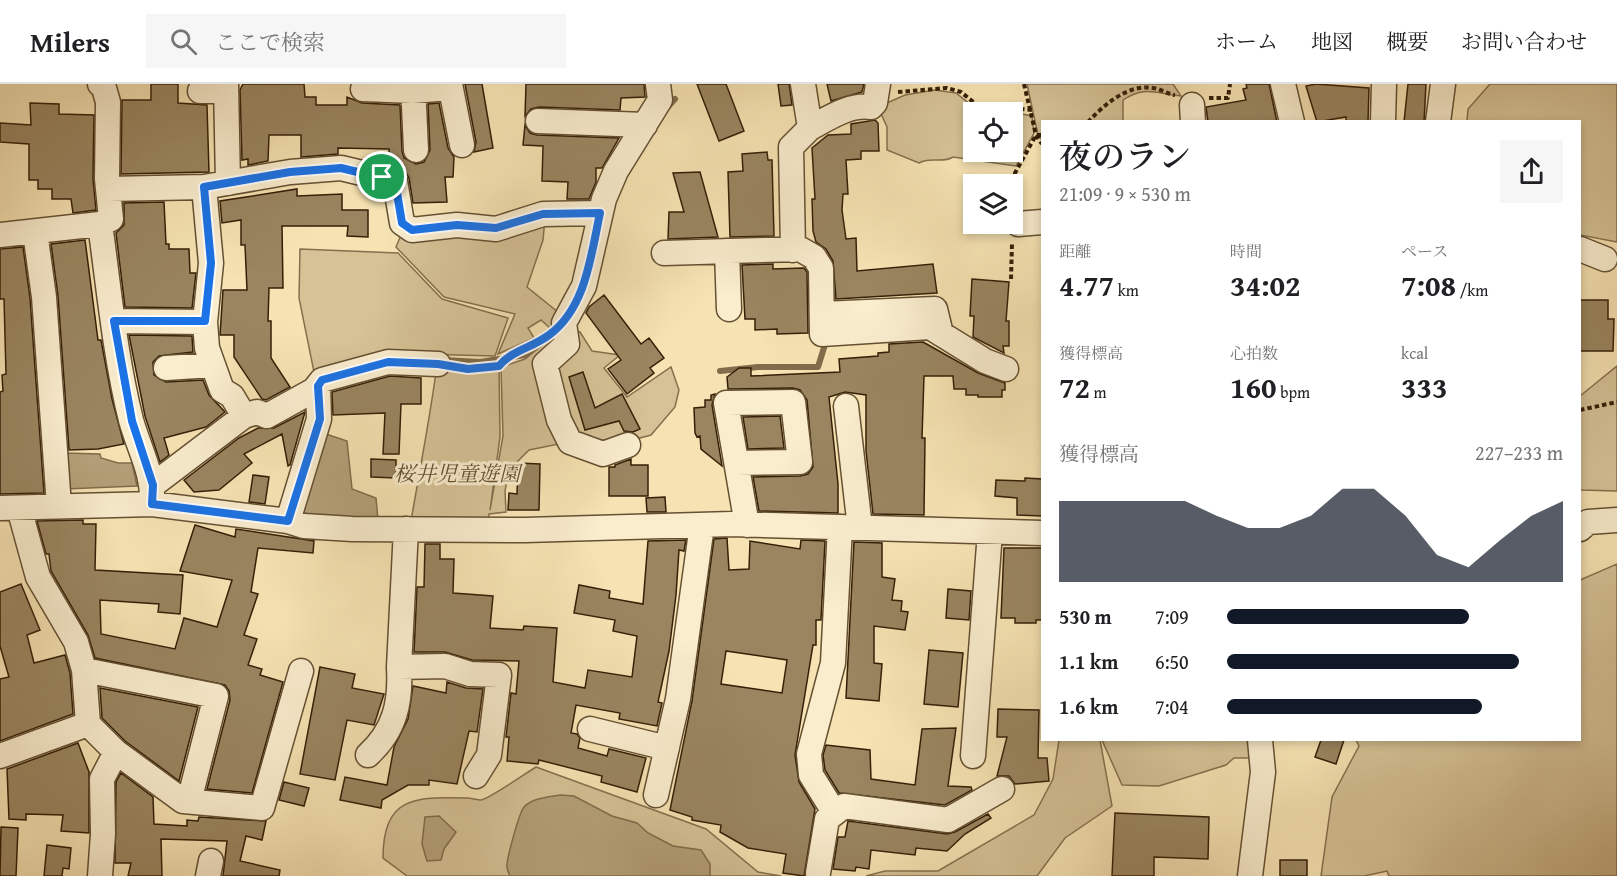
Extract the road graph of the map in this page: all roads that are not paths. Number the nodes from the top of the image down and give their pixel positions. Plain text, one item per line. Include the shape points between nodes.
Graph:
1 (100, 84) edge
2 (226, 84) edge
3 (658, 84) edge
4 (803, 84) edge
5 (1283, 84) edge
6 (1384, 84) edge
7 (1443, 84) edge
8 (450, 86) edge
9 (413, 88) edge
10 (363, 89) dead end
11 (200, 91) dead end
12 (877, 94) edge
13 (1292, 120) edge
14 (1383, 120) edge
15 (1438, 120) edge
16 (538, 121) dead end
17 (645, 125) junction
18 (810, 128) junction
19 (462, 145) dead end
20 (416, 150) dead end
21 (228, 183) junction
22 (204, 187) junction
23 (108, 189) junction
24 (600, 213) junction
25 (1041, 222) edge
26 (100, 224) junction
27 (1023, 224) edge
28 (35, 232) junction
29 (0, 235) edge
30 (1581, 249) edge
31 (793, 250) junction
32 (727, 251) junction
33 (664, 253) dead end
34 (1605, 259) dead end
35 (729, 309) dead end
36 (114, 321) junction
37 (205, 321) junction
38 (438, 364) road end
39 (213, 365) junction
40 (166, 368) dead end
41 (1006, 369) dead end
42 (318, 386) junction
43 (846, 406) dead end
44 (244, 416) junction
45 (628, 445) dead end
46 (736, 464) dead end
47 (153, 495) junction
48 (59, 506) junction
49 (10, 508) edge
50 (1617, 520) edge
51 (288, 521) junction
52 (702, 525) junction
53 (747, 525) junction
54 (850, 527) junction
55 (1581, 528) edge
56 (406, 529) junction
57 (990, 532) junction
58 (1041, 533) edge
59 (399, 667) junction
60 (84, 670) junction
61 (302, 671) dead end
62 (88, 724) junction
63 (590, 729) dead end
64 (1260, 741) edge
65 (667, 748) junction
66 (116, 752) junction
67 (368, 755) dead end
68 (0, 756) edge
69 (973, 756) dead end
70 (476, 776) dead end
71 (1002, 789) dead end
72 (656, 795) dead end
73 (189, 801) junction
74 (834, 812) junction
75 (818, 873) dead end
76 (100, 876) edge
77 (1250, 876) edge

1 - 23 street via 108,102
2 - 11 street via 215,91
2 - 21 street
3 - 17 street via 660,100
4 - 18 street
5 - 13 street
6 - 14 street
7 - 15 street
8 - 9 street
8 - 19 street
9 - 10 street
9 - 20 street
12 - 18 street via 871,107 860,105
16 - 17 street
17 - 24 street via 616,171
18 - 31 street via 791,147
21 - 22 street
21 - 24 street via 341,168 382,177 395,181 402,223 412,230 457,225 496,228 543,214
22 - 23 street
22 - 37 street via 211,263
23 - 26 street via 111,219
24 - 45 street via 584,286 565,331 567,344 545,364 558,420 570,442 603,454
25 - 27 street
26 - 28 street
26 - 36 street
28 - 29 street
28 - 48 street via 44,297
30 - 34 street
31 - 32 street
31 - 41 street via 800,249 814,257 821,267 822,334 930,327
32 - 33 street
32 - 35 street
36 - 37 street
36 - 47 street via 132,421
37 - 39 street
38 - 42 street via 388,362 322,380
39 - 40 street
39 - 44 street via 222,390 232,396
42 - 44 street via 267,416 257,412
42 - 51 street via 320,419
43 - 54 street
44 - 47 street
46 - 53 street
47 - 48 street
47 - 51 street
48 - 49 street
49 - 60 street via 38,577 76,642
50 - 55 street via 1588,522
51 - 56 street via 316,527
52 - 53 street
52 - 56 street
52 - 65 street via 678,699
53 - 54 street
54 - 57 street
54 - 74 street via 833,663 809,754 811,775
56 - 59 street
57 - 58 street
57 - 69 street
59 - 67 street via 400,689 392,724 384,740
59 - 70 street via 445,666 470,674 499,675 489,755
60 - 62 street
60 - 73 street via 216,696
61 - 73 street via 262,808
62 - 66 street
62 - 68 street
63 - 65 street
64 - 77 street via 1263,772
65 - 72 street
66 - 73 street via 183,801
66 - 76 street via 102,779
71 - 74 street via 948,820 844,806
74 - 75 street via 827,819

